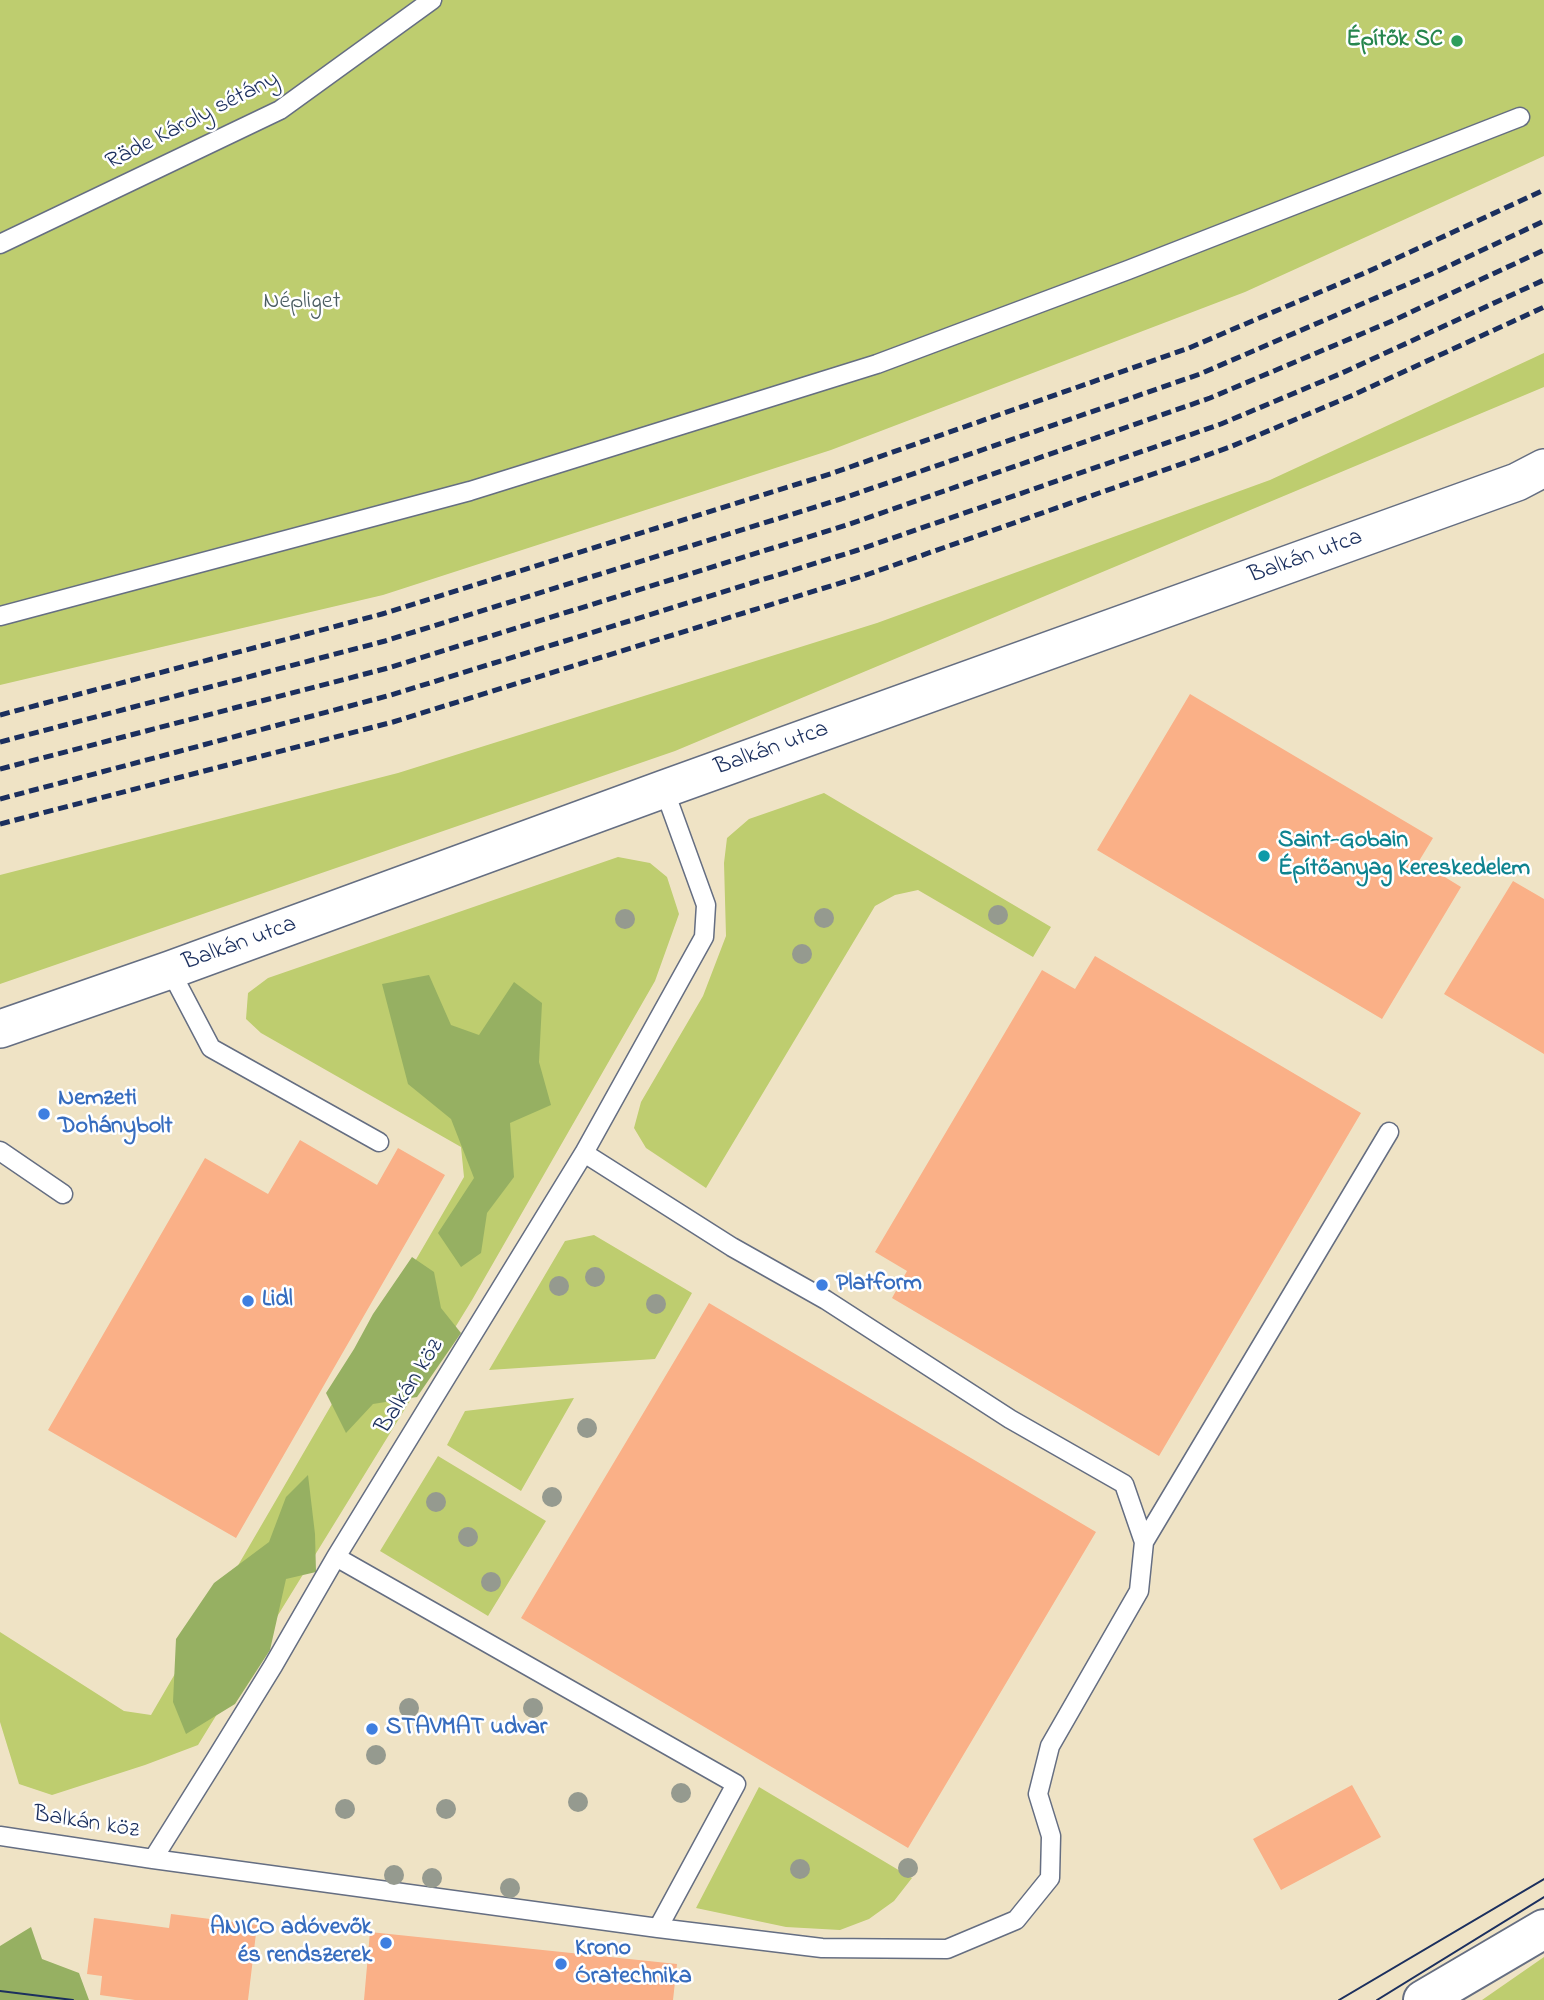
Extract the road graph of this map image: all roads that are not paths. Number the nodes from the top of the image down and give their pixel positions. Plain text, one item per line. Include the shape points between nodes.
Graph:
1 (432, 0) edge
2 (1520, 117) dead end
3 (0, 244) edge
4 (1544, 468) edge
5 (0, 616) edge
6 (664, 789) junction
7 (170, 970) junction
8 (0, 1029) edge
9 (1389, 1132) dead end
10 (379, 1142) dead end
11 (0, 1151) edge
12 (584, 1153) junction
13 (63, 1194) dead end
14 (1144, 1542) junction
15 (336, 1557) junction
16 (0, 1836) edge
17 (153, 1859) junction
18 (658, 1928) junction
19 (1544, 1929) edge
20 (1423, 2000) edge

1 - 3 lane, Räde Károly sétány via 281,110
2 - 5 lane via 877,364 470,491
4 - 6 street, Balkán utca via 1517,482
6 - 7 street, Balkán utca
6 - 12 lane, Balkán köz via 706,905 704,937
7 - 8 street, Balkán utca
7 - 10 lane via 211,1048
9 - 14 lane
11 - 13 lane
12 - 14 lane via 1124,1485
12 - 15 lane, Balkán köz
14 - 18 lane via 1139,1591 1050,1746 1038,1794 1052,1836 1050,1878 1016,1920 947,1949 821,1948
15 - 17 lane, Balkán köz
15 - 18 lane via 736,1784
16 - 17 lane, Balkán köz
17 - 18 lane
19 - 20 street

